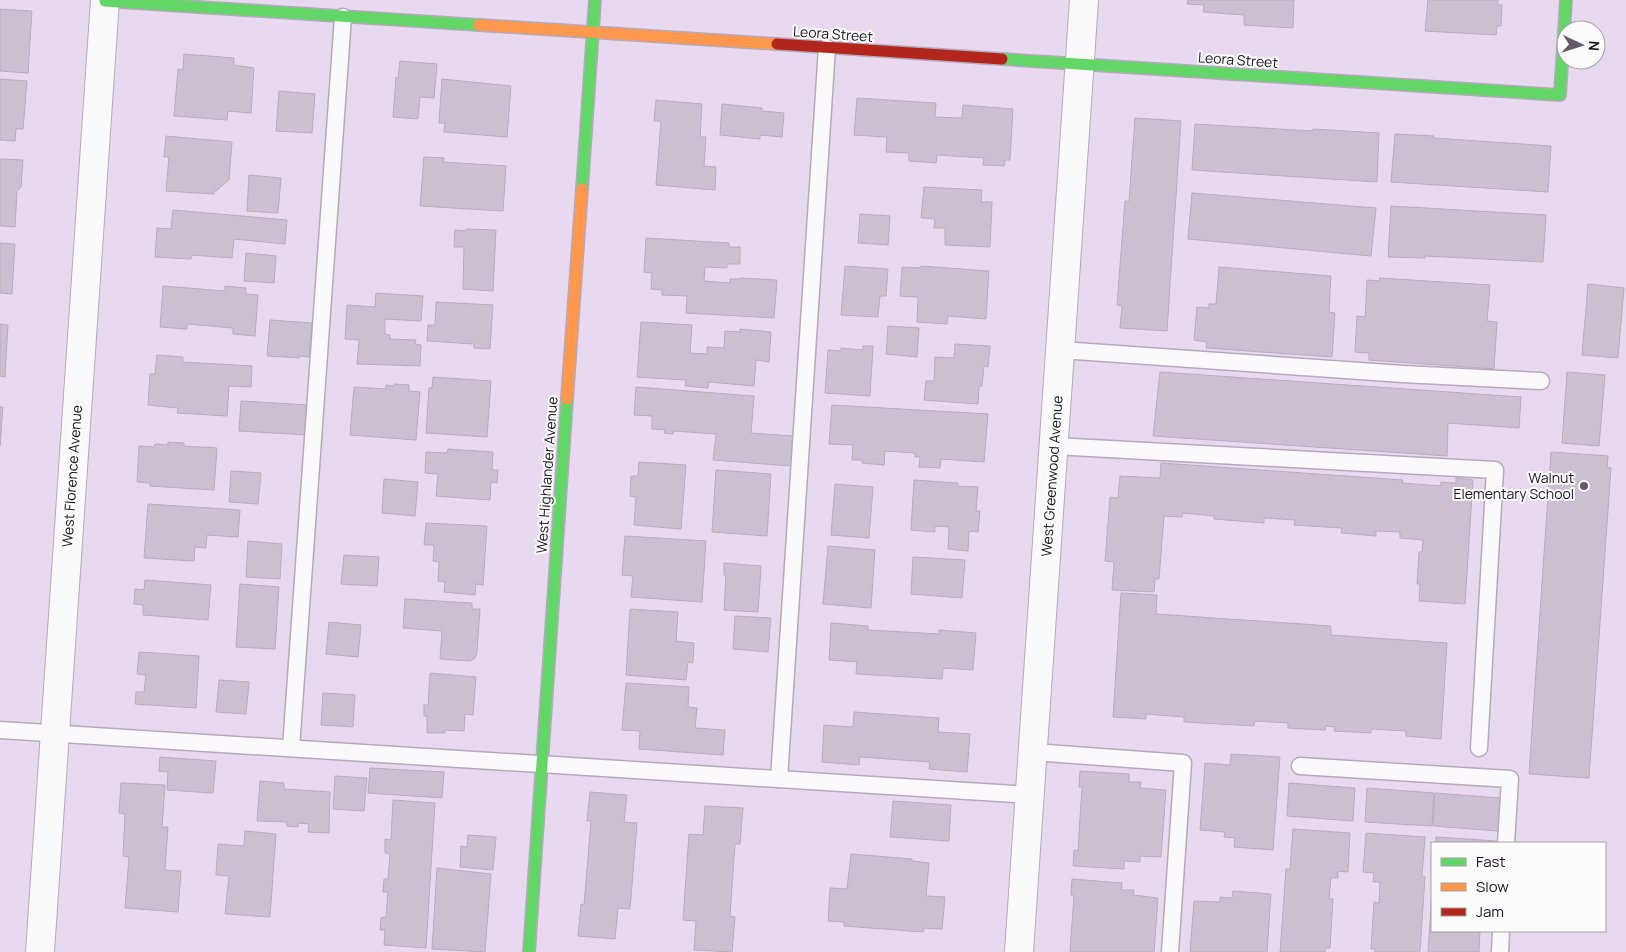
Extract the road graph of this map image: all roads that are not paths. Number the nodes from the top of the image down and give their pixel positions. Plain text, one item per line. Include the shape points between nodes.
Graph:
1 (595, 0) edge
2 (1084, 0) edge
3 (1566, 0) edge
4 (105, 1) edge
5 (343, 17) junction
6 (592, 33) junction
7 (827, 48) junction
8 (1080, 64) junction
9 (1061, 350) junction
10 (1541, 381) dead end
11 (1054, 446) junction
12 (0, 730) edge
13 (54, 733) junction
14 (291, 748) junction
15 (1478, 748) dead end
16 (1033, 752) junction
17 (542, 764) junction
18 (1300, 766) dead end
19 (780, 779) junction
20 (1030, 795) junction
21 (1506, 842) edge
22 (1501, 932) edge
23 (40, 952) edge
24 (529, 952) edge
25 (1020, 952) edge
26 (1170, 952) edge
27 (1500, 952) edge

1 - 6 street, West Highlander Avenue
2 - 8 street, West Greenwood Avenue
3 - 8 street, Leora Street via 1560,95
4 - 5 street, Leora Street
4 - 13 street, West Florence Avenue
5 - 6 street, Leora Street
5 - 14 lane
6 - 7 street, Leora Street
6 - 17 street, West Highlander Avenue
7 - 8 street, Leora Street
7 - 19 lane
8 - 9 street, West Greenwood Avenue
9 - 10 lane
9 - 11 street, West Greenwood Avenue
11 - 15 lane via 1495,470
11 - 16 street, West Greenwood Avenue
12 - 13 lane
13 - 14 lane
13 - 23 street, West Florence Avenue
14 - 17 lane
16 - 20 street, West Greenwood Avenue
16 - 26 lane via 1183,763
17 - 19 lane
17 - 24 street, West Highlander Avenue
18 - 21 lane via 1510,779
19 - 20 lane
20 - 25 street, West Greenwood Avenue
22 - 27 lane

